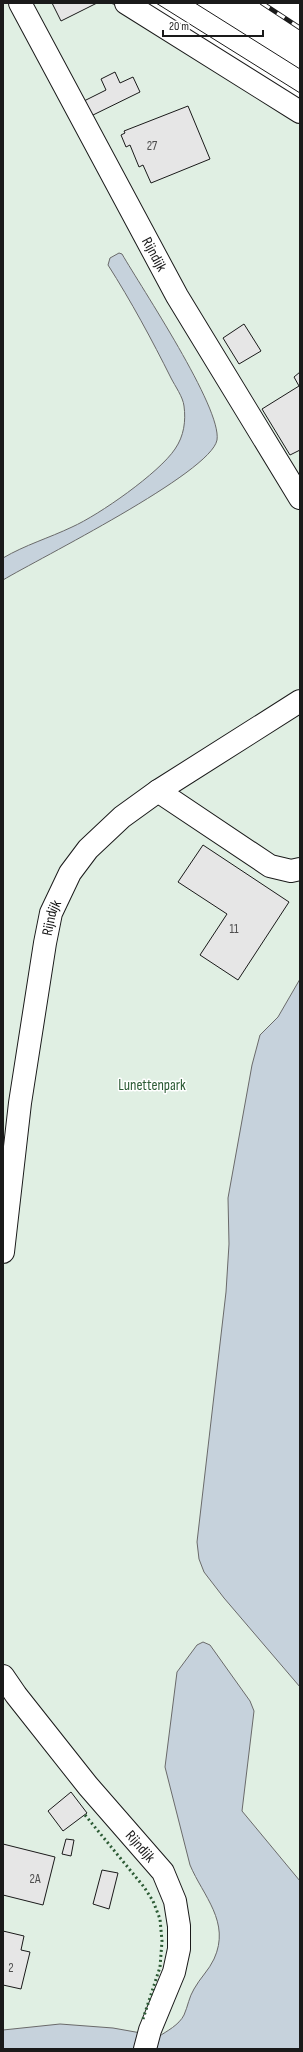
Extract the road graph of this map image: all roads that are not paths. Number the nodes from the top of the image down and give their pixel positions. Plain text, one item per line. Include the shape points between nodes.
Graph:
1 (20, 3) edge
2 (126, 3) edge
3 (300, 112) edge
4 (300, 498) edge
5 (300, 701) edge
6 (158, 791) junction
7 (300, 869) edge
8 (3, 1252) edge
9 (3, 1676) edge
10 (147, 2040) edge

1 - 4 street, Rijndijk via 176,296
2 - 3 street
5 - 6 street, Rijndijk
6 - 7 street via 270,866 292,871
6 - 8 street, Rijndijk via 122,817 88,849 70,873 51,913 20,1103
9 - 10 street, Rijndijk via 88,1786 162,1872 175,1901 179,1949 174,1972

